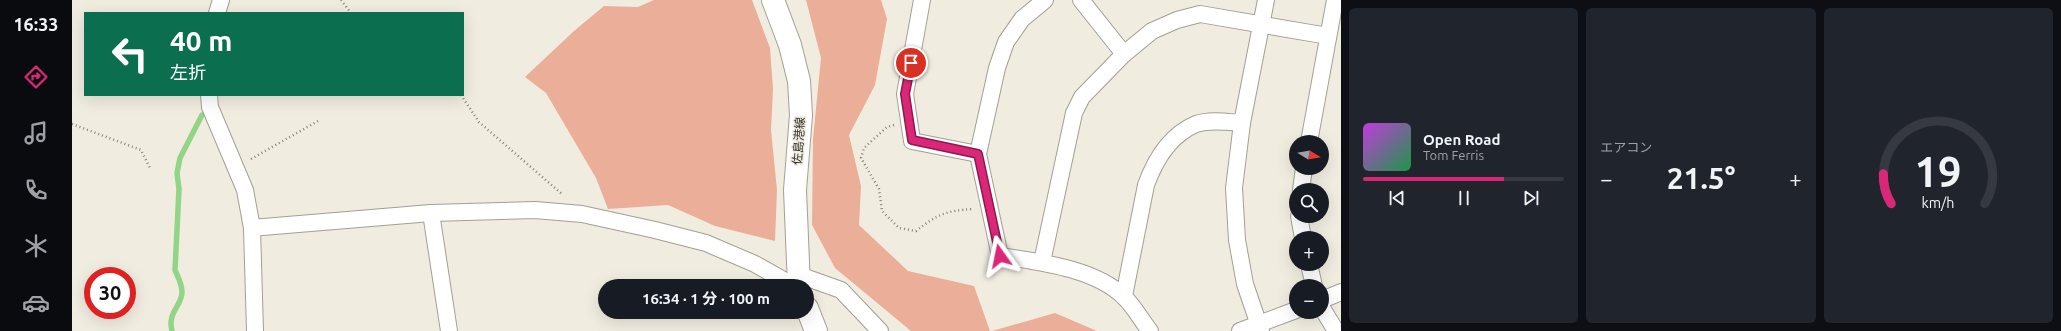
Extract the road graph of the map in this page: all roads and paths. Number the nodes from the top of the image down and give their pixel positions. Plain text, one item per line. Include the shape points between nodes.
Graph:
1 (221, 0) edge
2 (341, 0) edge
3 (773, 0) edge
4 (922, 0) edge
5 (1045, 0) edge
6 (1081, 0) edge
7 (1266, 0) edge
8 (1335, 0) edge
9 (218, 12) edge
10 (350, 12) edge
11 (1262, 24) junction
12 (1328, 36) junction
13 (1124, 54) junction
14 (209, 96) edge
15 (462, 96) edge
16 (318, 121) dead end
17 (1242, 123) junction
18 (72, 124) edge
19 (910, 127) junction
20 (1310, 135) edge
21 (978, 154) junction
22 (150, 168) dead end
23 (236, 168) junction
24 (989, 207) junction
25 (431, 213) junction
26 (582, 214) junction
27 (252, 228) junction
28 (1042, 262) junction
29 (790, 279) edge
30 (797, 279) edge
31 (814, 285) edge
32 (1341, 292) edge
33 (1124, 296) junction
34 (1329, 297) edge
35 (1289, 313) edge
36 (811, 319) edge
37 (1329, 319) edge
38 (1259, 327) edge
39 (254, 331) edge
40 (449, 331) edge
41 (816, 331) edge
42 (880, 331) edge
43 (1150, 331) edge
44 (1240, 331) edge
45 (1336, 331) edge

1 - 9 street
2 - 10 path
3 - 30 main road, 佐島港線 via 790,45 799,81 801,115 796,190
4 - 19 street via 905,94
5 - 21 street via 1022,20 1006,42 997,68
6 - 13 street
7 - 11 street
8 - 12 street
11 - 12 street
11 - 13 street via 1200,14 1177,20 1152,31
11 - 17 street
12 - 20 street
13 - 28 street via 1082,97 1074,113
14 - 23 street via 210,107
15 - 26 path via 479,122
16 - 23 path
17 - 33 street via 1214,121 1196,124 1165,148 1146,185
17 - 38 street via 1234,188 1237,240 1245,284
18 - 22 path via 142,150
19 - 21 street via 912,140
19 - 24 path via 894,125 887,128 864,148 861,158 879,188 882,211 899,228 916,231 936,216 953,210
21 - 24 street
23 - 27 street via 245,190
24 - 28 street via 1000,256
25 - 26 street via 535,210
25 - 27 street
25 - 40 street
26 - 29 street via 706,243
27 - 39 street
28 - 33 street via 1098,279
31 - 42 street via 841,290
32 - 34 street
33 - 43 street
35 - 38 street
36 - 41 main road
37 - 45 street
38 - 44 street

